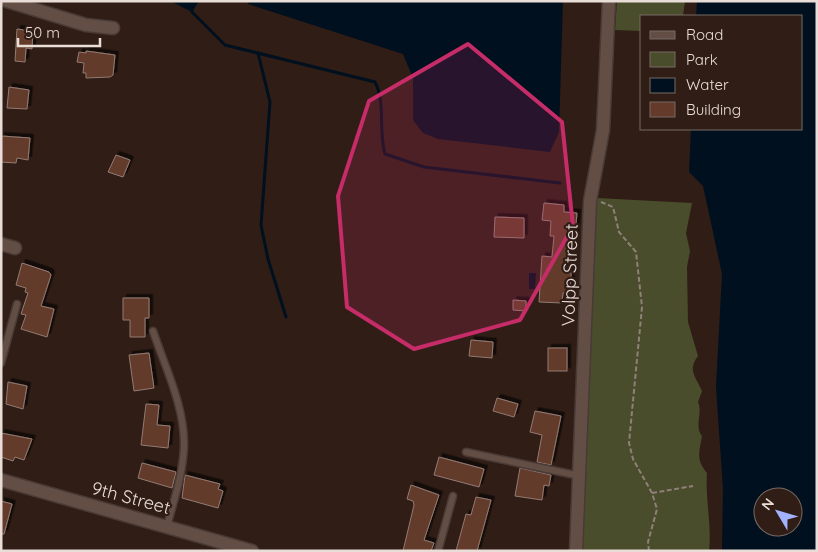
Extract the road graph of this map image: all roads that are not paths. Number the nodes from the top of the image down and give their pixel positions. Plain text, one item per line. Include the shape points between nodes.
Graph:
1 (7, 1) edge
2 (609, 1) edge
3 (113, 28) dead end
4 (1, 244) edge
5 (15, 248) dead end
6 (17, 304) dead end
7 (153, 331) dead end
8 (1, 363) edge
9 (466, 452) dead end
10 (580, 476) junction
11 (1, 480) edge
12 (453, 496) dead end
13 (167, 526) junction
14 (252, 551) edge
15 (438, 551) edge
16 (576, 551) edge

1 - 3 street via 86,25
2 - 10 street, Volpp Street via 603,130 590,201
4 - 5 street
6 - 8 lane
7 - 13 lane via 183,429 182,465
9 - 10 lane
10 - 16 street, Volpp Street
11 - 13 street, 9th Street
12 - 15 lane
13 - 14 street, 9th Street

